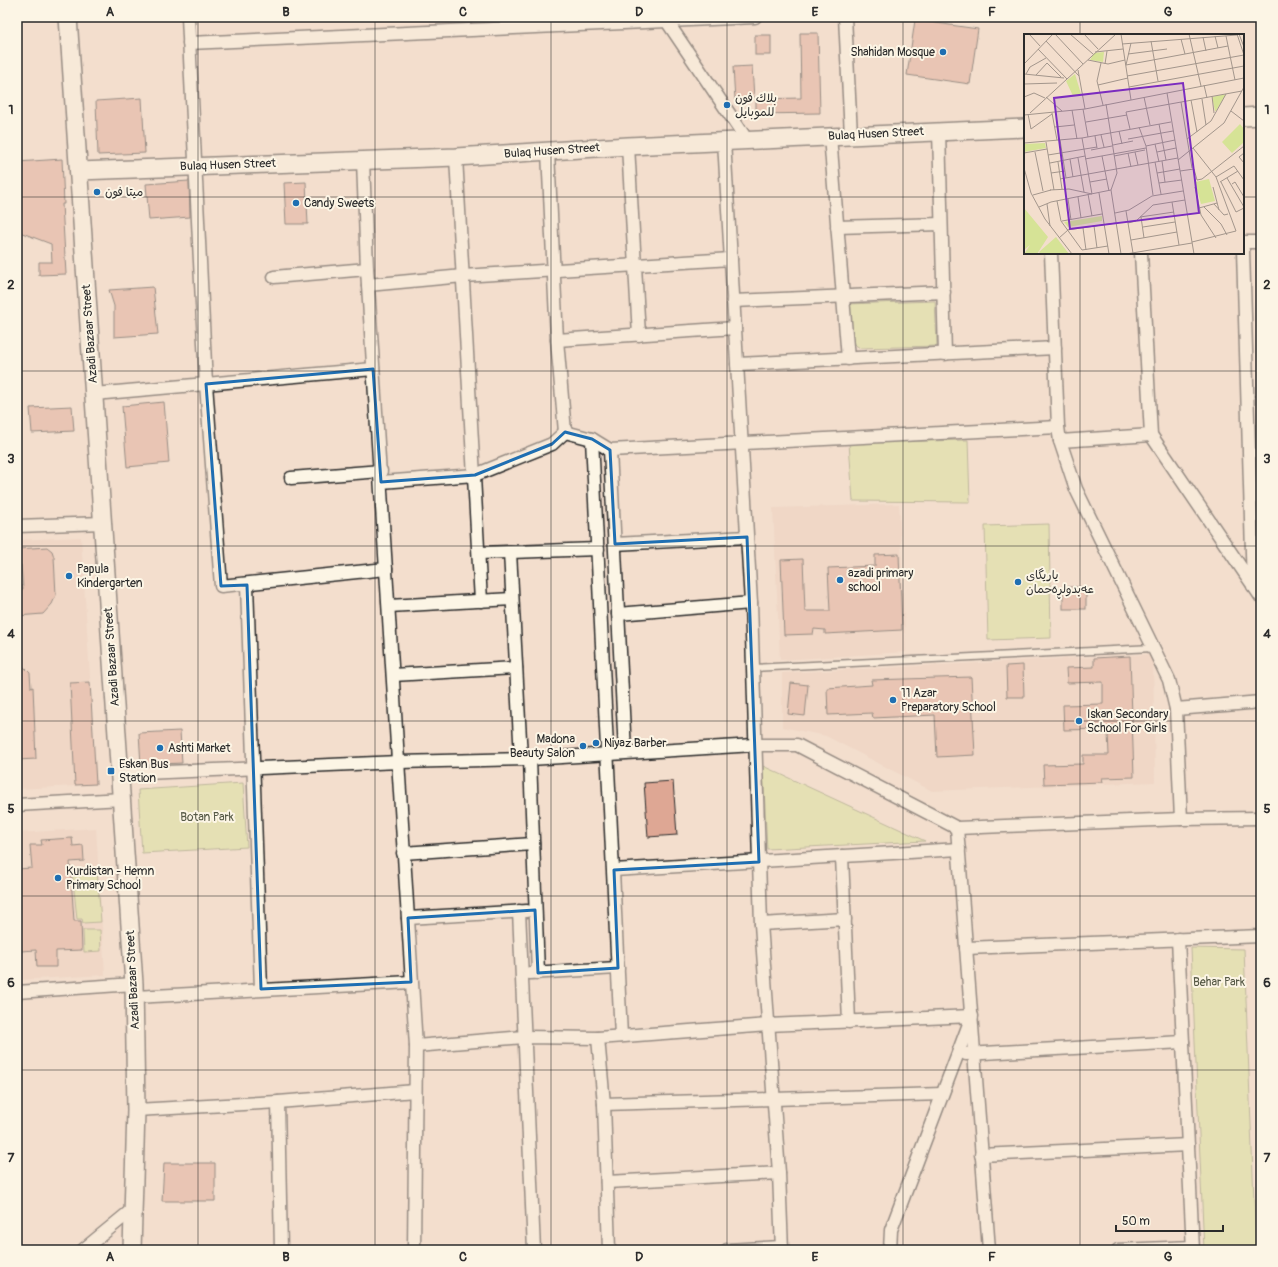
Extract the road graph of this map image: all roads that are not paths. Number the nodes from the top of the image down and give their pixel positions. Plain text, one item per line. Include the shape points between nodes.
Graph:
1 (68, 17) edge
2 (188, 17) edge
3 (755, 17) edge
4 (845, 17) edge
5 (665, 19) edge
6 (549, 22) edge
7 (189, 43) junction
8 (1261, 116) edge
9 (1244, 117) edge
10 (1024, 128) edge
11 (939, 131) junction
12 (851, 135) junction
13 (830, 136) junction
14 (747, 140) junction
15 (724, 141) junction
16 (628, 146) junction
17 (548, 152) junction
18 (456, 157) junction
19 (363, 160) junction
20 (195, 166) junction
21 (79, 171) junction
22 (941, 224) junction
23 (837, 227) junction
24 (1244, 242) edge
25 (1261, 242) edge
26 (1050, 254) edge
27 (1141, 254) edge
28 (1243, 254) edge
29 (731, 259) junction
30 (636, 265) junction
31 (367, 269) junction
32 (554, 270) junction
33 (463, 276) junction
34 (274, 277) dead end
35 (368, 285) junction
36 (944, 292) junction
37 (842, 295) junction
38 (733, 301) junction
39 (735, 328) junction
40 (639, 335) junction
41 (557, 340) junction
42 (1055, 348) junction
43 (946, 354) junction
44 (848, 359) junction
45 (737, 364) junction
46 (373, 369) junction
47 (206, 384) junction
48 (94, 394) junction
49 (1058, 427) junction
50 (565, 432) junction
51 (1151, 436) junction
52 (592, 438) junction
53 (1060, 441) junction
54 (742, 443) junction
55 (610, 450) junction
56 (475, 475) junction
57 (381, 477) junction
58 (291, 478) dead end
59 (103, 523) junction
60 (17, 526) edge
61 (747, 537) junction
62 (615, 544) junction
63 (598, 549) junction
64 (510, 552) junction
65 (479, 553) junction
66 (1257, 563) edge
67 (386, 569) junction
68 (247, 585) junction
69 (1253, 586) junction
70 (1261, 597) edge
71 (512, 599) junction
72 (481, 601) junction
73 (751, 603) junction
74 (389, 606) junction
75 (618, 614) junction
76 (1153, 648) junction
77 (516, 668) junction
78 (754, 668) junction
79 (393, 674) junction
80 (1261, 702) edge
81 (1176, 709) junction
82 (754, 744) junction
83 (626, 752) junction
84 (608, 753) junction
85 (526, 759) junction
86 (399, 762) junction
87 (254, 769) junction
88 (120, 774) junction
89 (122, 799) junction
90 (17, 806) edge
91 (1261, 818) edge
92 (1181, 819) junction
93 (957, 828) junction
94 (532, 844) junction
95 (959, 849) junction
96 (404, 853) junction
97 (842, 856) junction
98 (759, 862) junction
99 (614, 870) junction
100 (535, 910) junction
101 (520, 911) junction
102 (408, 918) junction
103 (845, 919) junction
104 (761, 924) junction
105 (1261, 936) edge
106 (1178, 939) junction
107 (966, 948) junction
108 (618, 968) junction
109 (538, 973) junction
110 (522, 974) junction
111 (411, 982) junction
112 (261, 989) junction
113 (134, 991) junction
114 (17, 992) edge
115 (972, 1016) junction
116 (849, 1022) junction
117 (768, 1025) junction
118 (622, 1036) junction
119 (524, 1037) junction
120 (598, 1038) junction
121 (1183, 1042) junction
122 (416, 1046) junction
123 (974, 1054) junction
124 (957, 1055) junction
125 (415, 1091) junction
126 (942, 1094) junction
127 (774, 1098) junction
128 (278, 1102) junction
129 (604, 1104) junction
130 (136, 1110) junction
131 (1188, 1145) junction
132 (981, 1155) junction
133 (779, 1173) junction
134 (607, 1182) junction
135 (133, 1209) junction
136 (782, 1249) edge
137 (1193, 1249) edge
138 (83, 1250) edge
139 (132, 1250) edge
140 (281, 1250) edge
141 (414, 1250) edge
142 (534, 1250) edge
143 (609, 1250) edge
144 (726, 1250) edge
145 (890, 1250) edge
146 (988, 1250) edge
147 (1118, 1250) edge

1 - 21 street, Azadi Bazaar Street
2 - 7 street
3 - 5 street
4 - 12 street
5 - 6 street
5 - 14 street
6 - 7 street
7 - 20 street
8 - 9 street
10 - 11 street, Bulaq Husen Street
11 - 12 street, Bulaq Husen Street
11 - 22 street
12 - 13 street, Bulaq Husen Street
13 - 14 street, Bulaq Husen Street
13 - 23 street
14 - 15 street, Bulaq Husen Street
15 - 16 street, Bulaq Husen Street
15 - 29 street
16 - 17 street, Bulaq Husen Street
16 - 30 street
17 - 18 street, Bulaq Husen Street
17 - 32 street
18 - 19 street, Bulaq Husen Street
18 - 33 street
19 - 20 street, Bulaq Husen Street
19 - 31 street
20 - 21 street, Bulaq Husen Street
20 - 47 street
21 - 48 street, Azadi Bazaar Street
22 - 23 street
22 - 36 street
23 - 37 street
24 - 25 street
26 - 42 street
27 - 51 street
28 - 66 street
29 - 30 street
29 - 38 street
30 - 32 street
30 - 40 street
31 - 34 street
31 - 35 street
32 - 33 street
32 - 41 street
33 - 35 street
33 - 56 street
35 - 46 street
36 - 37 street
36 - 43 street
37 - 38 street
37 - 44 street
38 - 39 street
39 - 40 street
39 - 45 street
40 - 41 street
41 - 50 street
42 - 43 street
42 - 49 street
43 - 44 street
44 - 45 street
45 - 54 street
46 - 47 street
46 - 57 street
47 - 48 street
47 - 68 street via 221,586
48 - 59 street, Azadi Bazaar Street
49 - 53 street
49 - 54 street
50 - 52 street
50 - 56 street via 552,444
51 - 53 street
51 - 69 street
52 - 55 street
52 - 63 street
53 - 76 street via 1076,489
54 - 55 street
54 - 61 street
55 - 62 street
56 - 57 street
56 - 65 street
57 - 58 street
57 - 67 street
59 - 60 street
59 - 88 street, Azadi Bazaar Street
61 - 62 street
61 - 73 street
62 - 75 street
63 - 64 street
63 - 84 street
64 - 65 street
64 - 71 street
65 - 72 street
66 - 69 street
67 - 68 street
67 - 74 street
68 - 87 street
69 - 70 street
71 - 72 street
71 - 77 street
72 - 74 street
73 - 75 street
73 - 78 street
74 - 79 street
75 - 83 street
76 - 78 lane
76 - 81 street via 1169,680
77 - 79 street
77 - 85 street
78 - 82 street
79 - 86 street
80 - 81 street
81 - 92 street
82 - 83 street
82 - 93 street via 797,745
82 - 98 street
83 - 84 street
84 - 85 street
84 - 99 street
85 - 86 street
85 - 94 street
86 - 87 street
86 - 96 street
87 - 88 street
87 - 112 street
88 - 89 street, Azadi Bazaar Street
89 - 90 street
89 - 113 street, Azadi Bazaar Street
91 - 92 street
92 - 93 street
93 - 95 street
94 - 96 street
94 - 100 street
95 - 97 street
95 - 107 street
96 - 102 street
97 - 98 street
97 - 103 street
98 - 99 street
98 - 104 street
99 - 108 street
100 - 101 street
100 - 109 street
101 - 102 street
101 - 110 street
102 - 111 street
103 - 104 street
103 - 116 street
104 - 117 street
105 - 106 street
106 - 107 street
106 - 121 street
107 - 115 street
108 - 109 street
108 - 118 street
109 - 110 street
110 - 119 street
111 - 112 street
111 - 122 street
112 - 113 street
113 - 114 street
113 - 130 street, Azadi Bazaar Street
115 - 116 street
115 - 123 street
115 - 124 street
116 - 117 street
117 - 118 street
117 - 127 street
118 - 120 street
119 - 120 street
119 - 122 street
119 - 142 street
120 - 129 street
121 - 123 street
121 - 131 street
122 - 125 street
123 - 124 street
123 - 132 street
124 - 126 street
125 - 128 street
125 - 141 street
126 - 127 street
126 - 145 street via 891,1230
127 - 129 street
127 - 133 street
128 - 130 street
128 - 140 street
129 - 134 street
130 - 135 street, Azadi Bazaar Street
131 - 132 street
131 - 137 street
132 - 146 street
133 - 134 street
133 - 136 street
134 - 143 street
135 - 138 street
135 - 139 street, Azadi Bazaar Street
136 - 144 street
137 - 147 street

